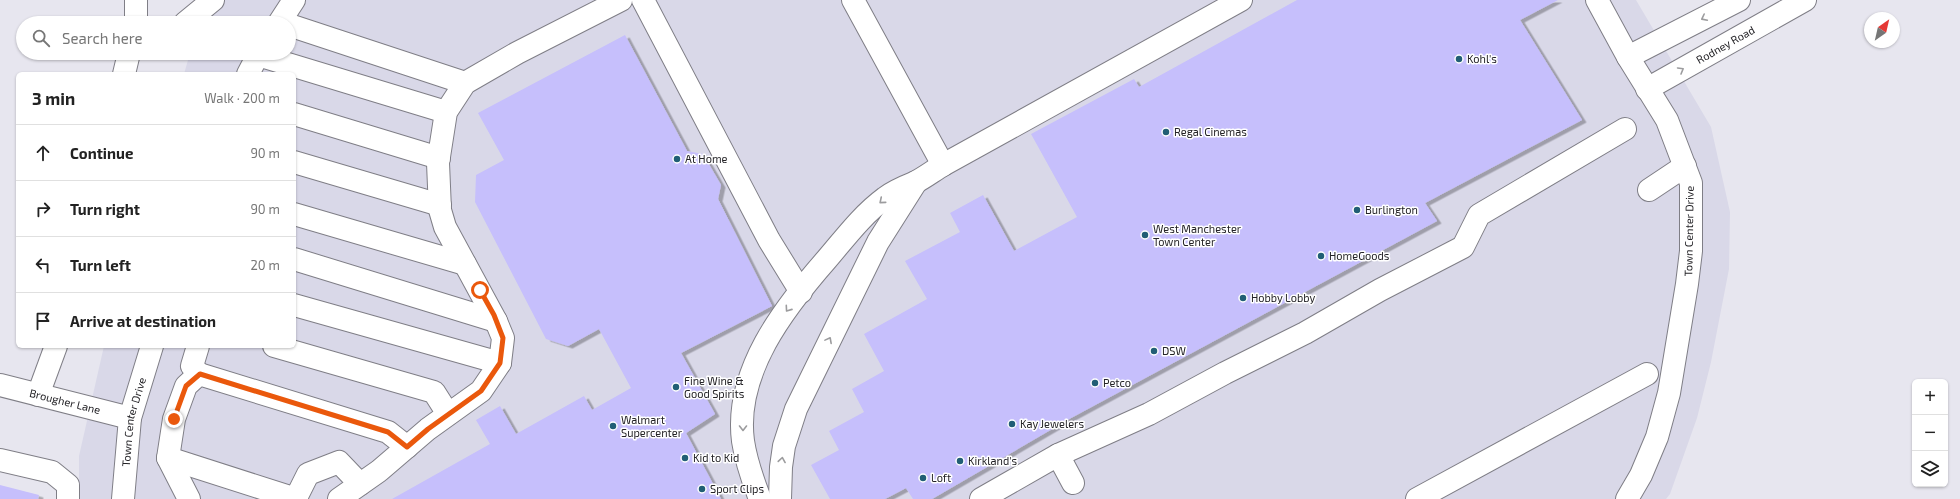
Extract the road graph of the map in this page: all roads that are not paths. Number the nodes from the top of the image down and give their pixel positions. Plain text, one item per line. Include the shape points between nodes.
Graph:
1 (136, 0) edge
2 (212, 0) edge
3 (621, 0) edge
4 (643, 0) edge
5 (854, 0) edge
6 (1241, 0) edge
7 (1597, 0) edge
8 (1739, 0) edge
9 (1805, 0) edge
10 (136, 16) edge
11 (193, 16) edge
12 (296, 18) edge
13 (1628, 57) junction
14 (127, 60) edge
15 (256, 60) edge
16 (278, 60) edge
17 (124, 72) edge
18 (249, 72) edge
19 (465, 83) junction
20 (1647, 89) junction
21 (446, 112) junction
22 (296, 115) edge
23 (1624, 129) dead end
24 (439, 158) junction
25 (296, 163) edge
26 (943, 165) junction
27 (1686, 166) junction
28 (916, 182) junction
29 (1649, 190) dead end
30 (440, 205) junction
31 (296, 215) edge
32 (840, 244) junction
33 (296, 260) edge
34 (869, 261) junction
35 (465, 264) junction
36 (801, 292) junction
37 (296, 306) edge
38 (496, 320) junction
39 (55, 348) edge
40 (151, 348) edge
41 (197, 348) edge
42 (281, 348) edge
43 (500, 363) junction
44 (200, 374) junction
45 (1647, 374) dead end
46 (0, 385) edge
47 (38, 395) junction
48 (448, 414) junction
49 (130, 418) junction
50 (407, 447) junction
51 (1058, 455) junction
52 (168, 458) junction
53 (0, 460) edge
54 (1073, 483) dead end
55 (360, 484) junction
56 (780, 492) edge
57 (758, 493) edge
58 (296, 498) edge
59 (68, 499) edge
60 (123, 499) edge
61 (189, 499) edge
62 (339, 499) edge
63 (982, 499) edge
64 (1417, 499) edge
65 (1627, 499) edge

1 - 10 street
2 - 11 street
3 - 19 street via 517,53
4 - 36 street via 769,240
5 - 26 street
6 - 26 street
7 - 13 street, Town Center Drive
8 -> 13 street
20 -> 9 street, Rodney Road
12 - 19 street
13 - 20 street, Town Center Drive
14 - 17 street
15 - 18 street
16 - 21 street
19 - 21 street
20 - 27 street, Town Center Drive via 1666,120
21 - 24 street
22 - 24 street
23 - 51 street via 1479,215 1463,247 1149,414
24 - 30 street
25 - 30 street
26 - 28 street
27 - 29 street
27 - 65 street, Town Center Drive via 1691,183 1691,251 1680,334 1669,392 1656,437 1641,475
28 -> 32 street via 885,198
28 - 34 street
30 - 35 street via 445,227
31 - 35 street
32 - 34 street
32 - 36 street
33 - 38 street
56 -> 34 street via 784,446 792,418
35 - 38 street
36 -> 57 street via 761,352 748,384 743,440
37 - 43 street
38 - 43 street via 503,338
39 - 47 street
40 - 49 street, Town Center Drive
41 - 44 street via 192,366
42 - 48 street via 434,392
43 - 48 street via 481,391
44 - 50 street via 388,432
44 - 52 street via 186,386 174,419
45 - 64 street
46 - 47 street, Brougher Lane
47 - 49 street, Brougher Lane
48 - 50 street
49 - 60 street, Town Center Drive
50 - 55 street
51 - 54 street
51 - 63 street
52 - 58 street
52 - 61 street
53 - 59 street via 52,472 68,485
55 - 58 street via 339,462 308,474
55 - 62 street
56 - 57 street

